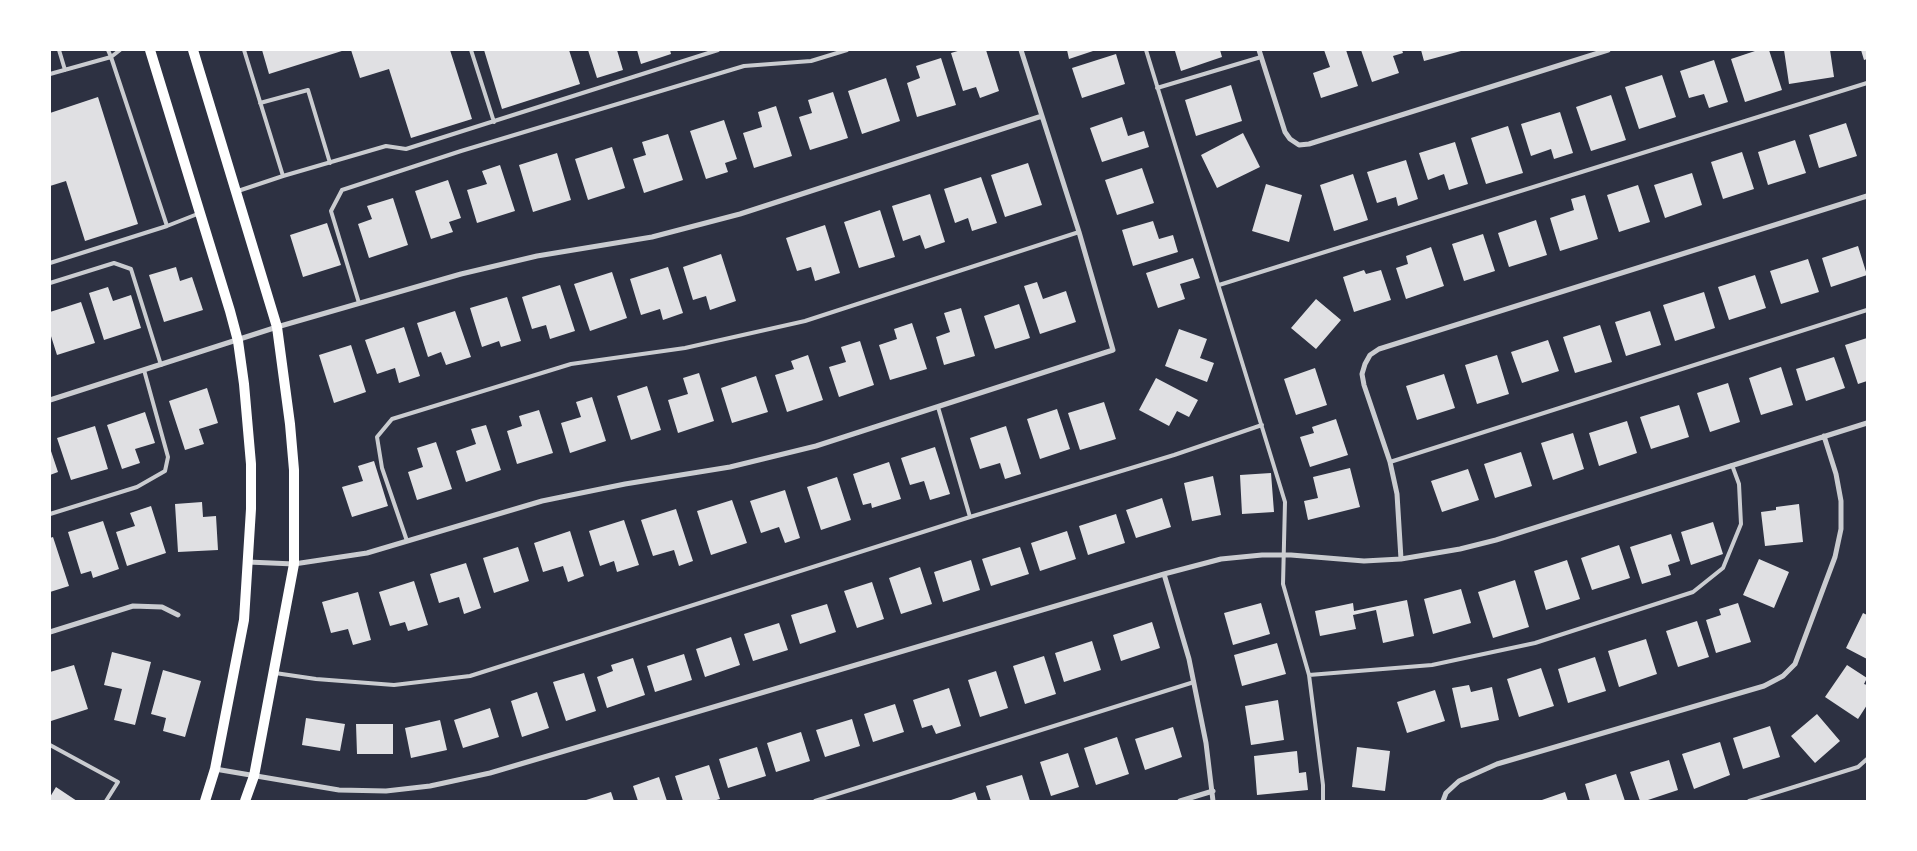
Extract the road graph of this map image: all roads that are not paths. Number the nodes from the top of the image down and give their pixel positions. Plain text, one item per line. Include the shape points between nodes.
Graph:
1 (59, 50) edge
2 (108, 50) edge
3 (120, 50) edge
4 (150, 50) edge
5 (193, 50) edge
6 (244, 50) edge
7 (471, 50) edge
8 (718, 50) edge
9 (847, 50) edge
10 (1022, 50) edge
11 (1146, 50) edge
12 (1259, 50) edge
13 (1608, 50) edge
14 (111, 57) junction
15 (1261, 57) junction
16 (66, 70) junction
17 (50, 74) edge
18 (1867, 83) edge
19 (1158, 88) junction
20 (260, 103) junction
21 (1042, 116) junction
22 (494, 122) junction
23 (330, 163) junction
24 (283, 176) junction
25 (236, 191) junction
26 (1867, 196) edge
27 (200, 213) junction
28 (167, 226) junction
29 (1079, 232) junction
30 (50, 263) edge
31 (50, 283) edge
32 (1219, 285) junction
33 (359, 303) junction
34 (1867, 310) edge
35 (277, 327) junction
36 (238, 341) junction
37 (161, 365) junction
38 (144, 370) junction
39 (50, 400) edge
40 (938, 407) junction
41 (1867, 423) edge
42 (1262, 425) junction
43 (1824, 436) junction
44 (1390, 462) junction
45 (1732, 465) junction
46 (50, 514) edge
47 (970, 517) junction
48 (408, 541) junction
49 (1283, 555) junction
50 (1401, 559) junction
51 (248, 562) junction
52 (294, 564) junction
53 (1164, 574) junction
54 (178, 615) dead end
55 (50, 632) edge
56 (272, 672) junction
57 (1309, 675) junction
58 (1194, 682) junction
59 (50, 745) edge
60 (1867, 759) edge
61 (215, 769) junction
62 (254, 776) junction
63 (1213, 790) junction
64 (106, 801) edge
65 (204, 801) edge
66 (245, 801) edge
67 (815, 801) edge
68 (1180, 801) edge
69 (1214, 801) edge
70 (1323, 801) edge
71 (1443, 801) edge
72 (1749, 801) edge

1 - 16 lane
2 - 14 lane
3 - 14 lane
4 - 27 main road
5 - 25 main road
6 - 20 lane
7 - 22 lane
8 - 22 lane
9 - 33 lane via 811,61 744,66 342,190 331,211
10 - 21 street
11 - 19 lane
12 - 15 street
13 - 15 street via 1309,144 1290,140 1285,132
14 - 16 lane
14 - 28 lane
15 - 19 lane
16 - 17 lane
18 - 32 lane
19 - 32 lane
20 - 23 lane via 308,90
20 - 24 lane
21 - 29 street
21 - 33 street via 740,214 652,237 537,256
22 - 23 lane via 406,149 386,146
23 - 24 lane
24 - 25 lane
25 - 35 main road
26 - 44 street via 1379,349 1370,355 1362,374
27 - 28 lane
27 - 36 main road
28 - 30 lane
29 - 40 street via 1113,350
29 - 48 lane via 805,320 684,348 571,364 392,419 377,437 382,468
31 - 37 lane via 114,263 132,269
32 - 42 lane
33 - 35 street
34 - 44 lane
35 - 36 street
35 - 52 main road via 294,470
36 - 37 street
36 - 51 main road via 251,464
37 - 38 street
38 - 39 street
38 - 46 lane via 168,457 165,471 137,486
40 - 47 lane
40 - 48 street via 816,446 730,467 542,501
41 - 43 street
42 - 47 lane
42 - 49 lane via 1285,502
43 - 45 street
43 - 71 street via 1841,501 1841,529 1835,557 1794,664 1783,676 1764,686 1497,764 1459,781 1446,793
44 - 50 street via 1397,494
45 - 50 street via 1496,540
45 - 57 lane via 1739,484 1741,524 1723,568 1693,592 1535,643 1432,664
47 - 56 lane via 470,676 394,685
48 - 52 street via 367,552
49 - 50 street via 1364,561
49 - 53 street via 1220,559
49 - 57 lane via 1283,584
51 - 52 street
51 - 61 main road via 244,620
52 - 56 main road
53 - 58 street
53 - 62 street via 490,773 430,786 386,791 339,790
54 - 55 street via 162,607 133,606
56 - 62 main road
57 - 70 lane
58 - 63 street
58 - 67 lane
59 - 64 lane via 118,782
60 - 72 lane via 1858,767
61 - 62 street
61 - 65 main road
62 - 66 main road
63 - 68 street
63 - 69 street

